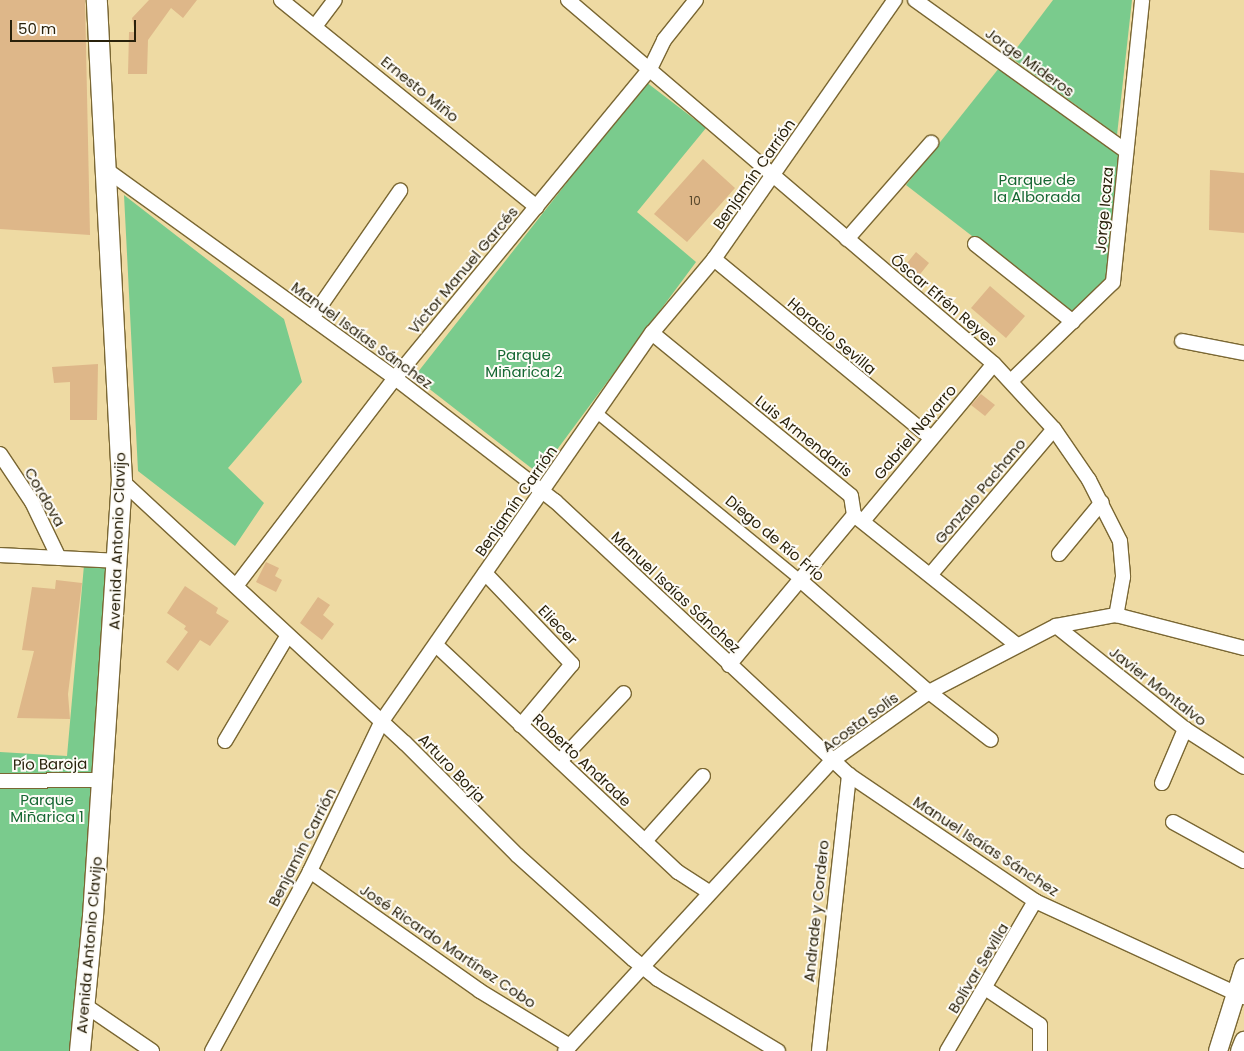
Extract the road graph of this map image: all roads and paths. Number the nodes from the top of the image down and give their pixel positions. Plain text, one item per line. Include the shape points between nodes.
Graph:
1 (97, 0) edge
2 (281, 0) edge
3 (335, 0) edge
4 (568, 0) edge
5 (696, 0) edge
6 (894, 0) edge
7 (914, 0) edge
8 (1142, 0) edge
9 (316, 25) junction
10 (650, 69) junction
11 (931, 143) dead end
12 (1126, 151) junction
13 (108, 171) junction
14 (772, 177) junction
15 (400, 191) dead end
16 (537, 207) junction
17 (847, 239) junction
18 (975, 244) dead end
19 (714, 259) junction
20 (312, 318) junction
21 (1073, 322) junction
22 (652, 333) junction
23 (1182, 341) dead end
24 (1244, 353) edge
25 (994, 364) junction
26 (395, 378) junction
27 (1011, 381) junction
28 (597, 413) junction
29 (1054, 429) junction
30 (930, 437) junction
31 (0, 454) edge
32 (122, 481) junction
33 (543, 492) junction
34 (1102, 502) junction
35 (858, 518) junction
36 (1059, 554) dead end
37 (0, 555) edge
38 (59, 558) junction
39 (118, 561) junction
40 (485, 573) junction
41 (931, 574) junction
42 (800, 580) junction
43 (236, 586) junction
44 (1116, 615) junction
45 (1056, 626) junction
46 (288, 635) junction
47 (436, 645) junction
48 (1017, 645) junction
49 (1244, 648) edge
50 (730, 665) junction
51 (929, 692) junction
52 (624, 693) dead end
53 (382, 722) junction
54 (521, 725) junction
55 (1185, 729) junction
56 (991, 740) dead end
57 (225, 741) dead end
58 (833, 760) junction
59 (560, 761) junction
60 (1244, 767) edge
61 (849, 775) junction
62 (703, 776) dead end
63 (101, 780) junction
64 (0, 781) edge
65 (1162, 784) dead end
66 (1173, 822) dead end
67 (645, 841) junction
68 (1244, 861) edge
69 (310, 872) junction
70 (710, 893) junction
71 (1035, 901) junction
72 (642, 965) junction
73 (1244, 968) edge
74 (985, 988) junction
75 (1240, 996) edge
76 (86, 1006) junction
77 (1244, 1041) edge
78 (567, 1048) edge
79 (80, 1051) edge
80 (152, 1051) edge
81 (212, 1051) edge
82 (778, 1051) edge
83 (819, 1051) edge
84 (947, 1051) edge
85 (1040, 1051) edge
86 (1218, 1051) edge
87 (1240, 1051) edge

1 - 13 main road, Avenida Antonio Clavijo
2 - 9 street, Ernesto Miño
3 - 9 street
4 - 10 street, Óscar Efrén Reyes
5 - 10 street, Víctor Manuel Garcés via 664,40
6 - 14 street, Benjamín Carrión
7 - 12 street, Jorge Mideros
8 - 12 street, Jorge Icaza
9 - 16 street, Ernesto Miño
10 - 14 street, Óscar Efrén Reyes
10 - 16 street, Víctor Manuel Garcés
11 - 17 street
12 - 21 street, Jorge Icaza via 1113,282
13 - 20 street, Manuel Isaías Sánchez
13 - 32 main road, Avenida Antonio Clavijo
14 - 17 street, Óscar Efrén Reyes
14 - 19 street, Benjamín Carrión
15 - 20 street
16 - 26 street, Víctor Manuel Garcés
17 - 25 street, Óscar Efrén Reyes
18 - 21 street
19 - 22 street, Benjamín Carrión
19 - 30 street, Horacio Sevilla
20 - 26 street, Manuel Isaías Sánchez
21 - 27 street, Jorge Icaza
22 - 28 street, Benjamín Carrión
22 - 35 street, Luis Armendaris via 851,496
23 - 24 street
25 - 27 street, Óscar Efrén Reyes
25 - 30 street, Gabriel Navarro
26 - 33 street, Manuel Isaías Sánchez
26 - 43 street, Víctor Manuel Garcés
27 - 29 street, Óscar Efrén Reyes
28 - 33 street, Benjamín Carrión
28 - 42 street, Diego de Río Frío
29 - 34 street, Óscar Efrén Reyes
29 - 41 street, Gonzalo Pachano
30 - 35 street, Gabriel Navarro
31 - 38 street, Cordova via 32,502
32 - 39 main road, Avenida Antonio Clavijo
32 - 43 street, Arturo Borja
33 - 40 street, Benjamín Carrión
33 - 50 street, Manuel Isaías Sánchez
34 - 36 street
34 - 44 street, Óscar Efrén Reyes via 1124,559
35 - 41 street
35 - 42 street, Gabriel Navarro
37 - 38 street
38 - 39 street
39 - 63 main road, Avenida Antonio Clavijo
40 - 47 street, Benjamín Carrión
40 - 54 street, Eliecer via 572,664
41 - 48 street
42 - 50 street, Gabriel Navarro
42 - 51 street, Diego de Río Frío
43 - 46 street, Arturo Borja
44 - 45 street, Acosta Solís
44 - 49 street, Acosta Solís
45 - 48 street, Acosta Solís
45 - 55 street, Javier Montalvo
46 - 53 street, Arturo Borja
46 - 57 street
47 - 53 street, Benjamín Carrión
47 - 54 street, Roberto Andrade
48 - 51 street, Acosta Solís
50 - 58 street, Manuel Isaías Sánchez
51 - 56 street, Diego de Río Frío
51 - 58 street, Acosta Solís
52 - 59 street
53 - 69 street, Benjamín Carrión
53 - 72 street, Arturo Borja via 517,855
54 - 59 street, Roberto Andrade
55 - 60 street, Javier Montalvo
55 - 65 street
58 - 61 street, Manuel Isaías Sánchez
58 - 70 street, Acosta Solís
59 - 67 street, Roberto Andrade
61 - 71 street, Manuel Isaías Sánchez
61 - 83 street, Andrade y Cordero
62 - 67 street
63 - 64 street, Pío Baroja
63 - 76 main road, Avenida Antonio Clavijo
66 - 68 street
67 - 70 street, Roberto Andrade via 678,872
69 - 78 street, José Ricardo Martínez Cobo
69 - 81 street, Benjamín Carrión
70 - 72 street, Acosta Solís
71 - 74 street, Bolívar Sevilla
71 - 75 street, Manuel Isaías Sánchez
72 - 78 street, Acosta Solís
72 - 82 street, Arturo Borja
73 - 75 street
74 - 84 street, Bolívar Sevilla
74 - 85 street via 1040,1025
75 - 86 street
76 - 79 main road, Avenida Antonio Clavijo
76 - 80 street
77 - 87 street

